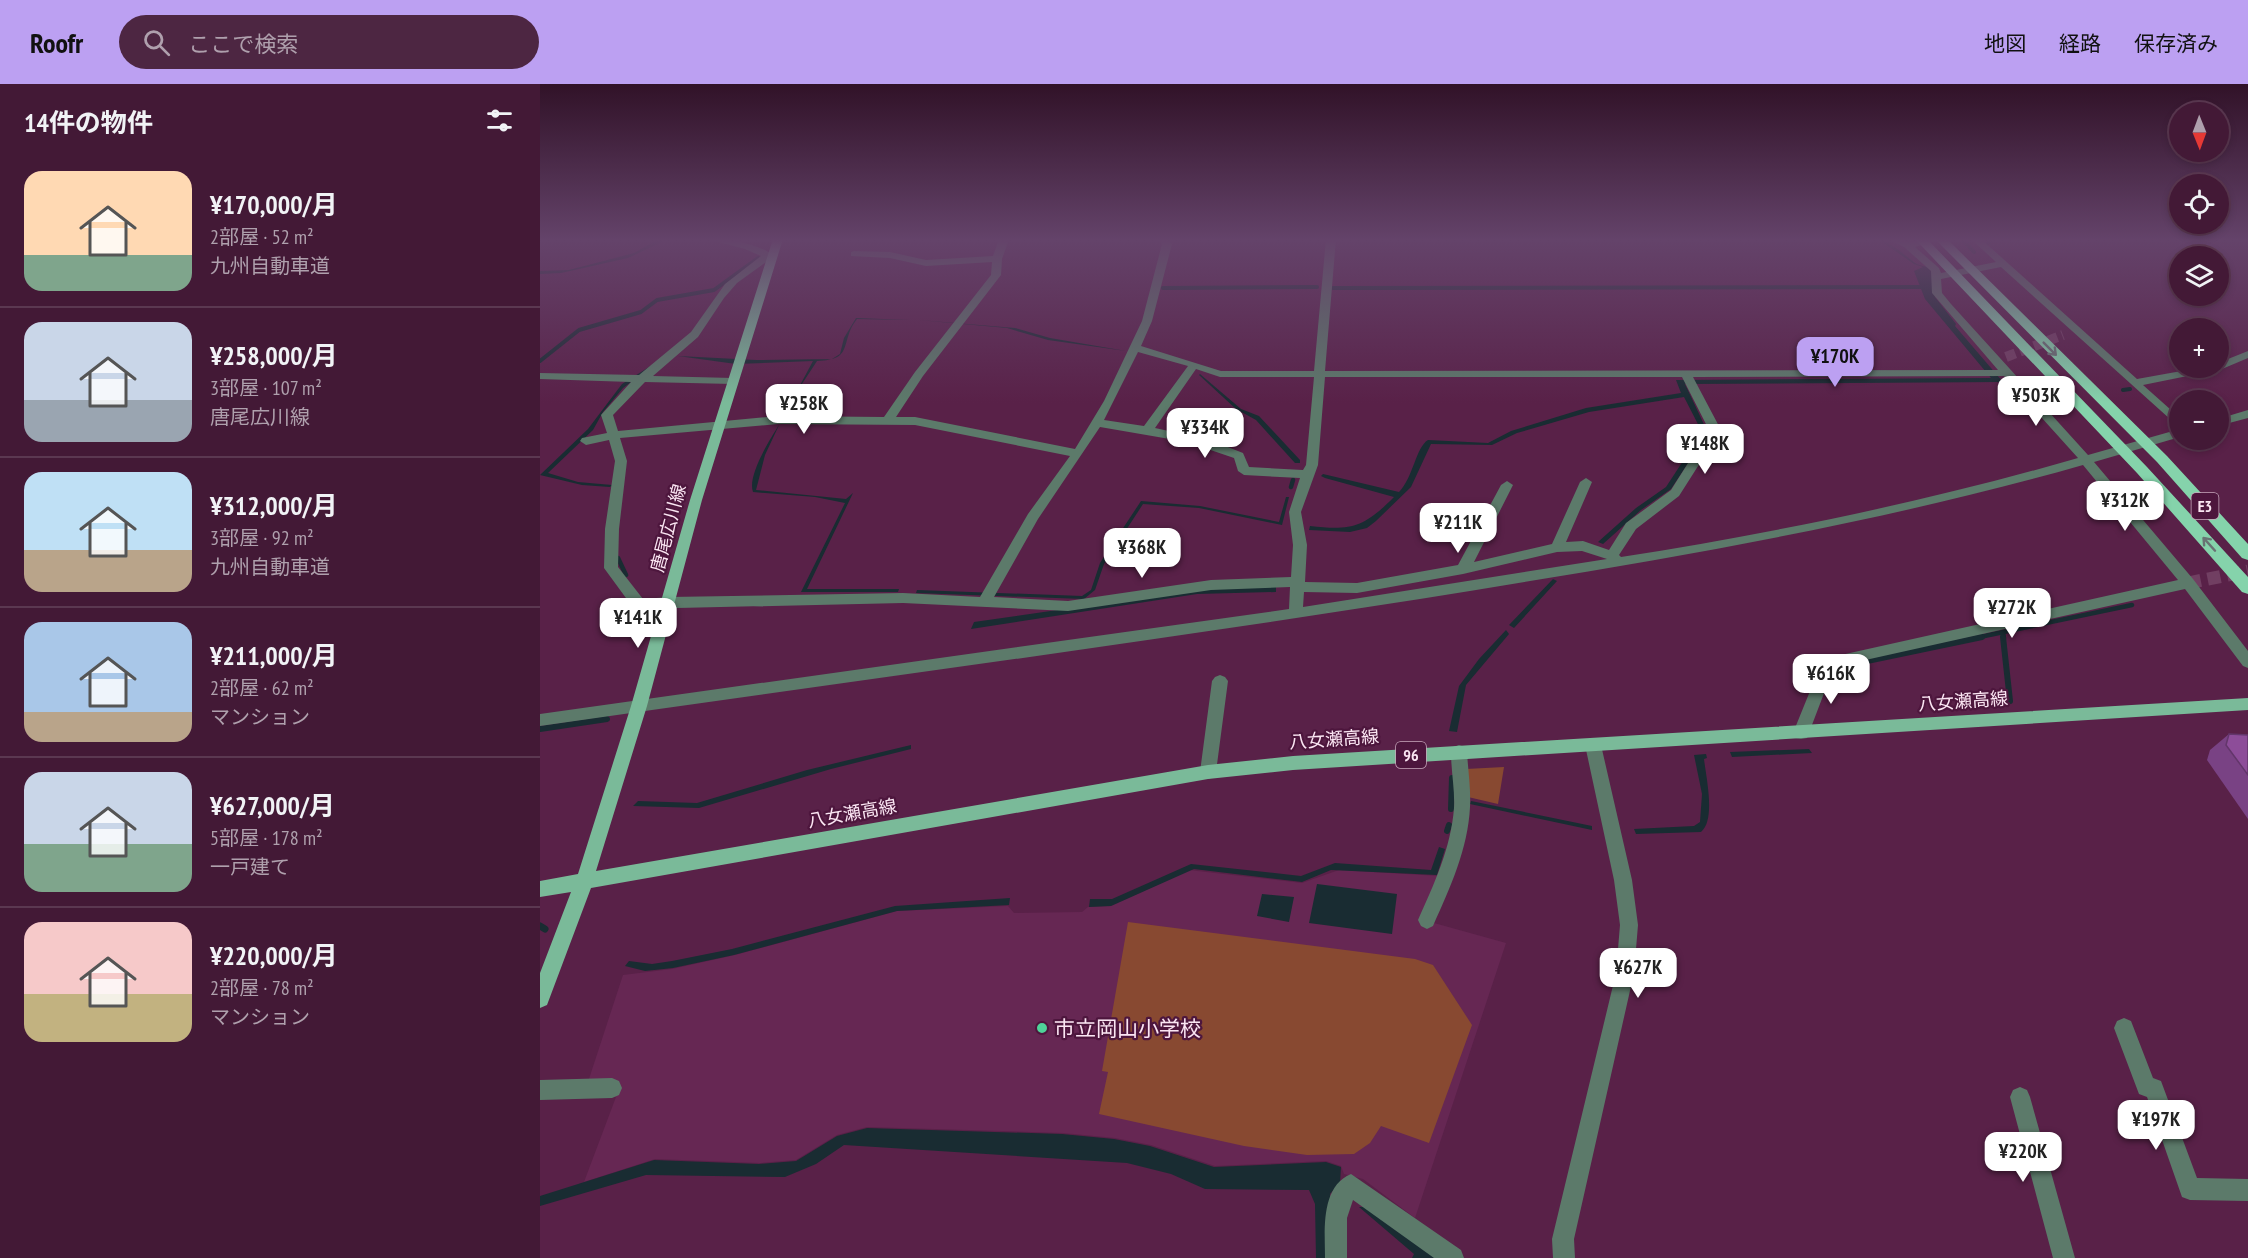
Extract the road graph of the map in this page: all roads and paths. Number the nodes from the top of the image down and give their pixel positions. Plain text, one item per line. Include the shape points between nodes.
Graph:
1 (723, 294) edge
2 (760, 294) edge
3 (982, 294) edge
4 (1154, 294) edge
5 (1327, 294) edge
6 (1938, 294) edge
7 (1974, 294) edge
8 (1995, 294) edge
9 (2036, 294) edge
10 (2079, 332) junction
11 (2063, 335) tunnel mouth
12 (1134, 348) junction
13 (2248, 354) edge
14 (2229, 362) edge
15 (1194, 365) junction
16 (2008, 373) junction
17 (1320, 374) junction
18 (540, 376) edge
19 (2169, 376) edge
20 (636, 377) junction
21 (1687, 378) junction
22 (733, 381) junction
23 (2135, 383) junction
24 (2248, 414) edge
25 (2169, 415) edge
26 (2229, 420) edge
27 (887, 422) junction
28 (1097, 423) junction
29 (721, 425) junction
30 (1147, 431) junction
31 (615, 435) junction
32 (2169, 436) edge
33 (586, 441) dead end
34 (1078, 454) junction
35 (2162, 459) junction
36 (2086, 460) junction
37 (1307, 474) junction
38 (1586, 482) dead end
39 (1507, 485) dead end
40 (2248, 542) edge
41 (1557, 547) junction
42 (2248, 554) edge
43 (1614, 558) junction
44 (1463, 569) junction
45 (2188, 583) junction
46 (1298, 584) junction
47 (2248, 588) edge
48 (985, 601) junction
49 (669, 602) junction
50 (1296, 613) junction
51 (2248, 662) edge
52 (1220, 681) dead end
53 (2248, 704) edge
54 (639, 706) junction
55 (540, 720) edge
56 (1802, 733) junction
57 (1593, 745) junction
58 (1459, 752) junction
59 (1208, 772) junction
60 (584, 882) junction
61 (540, 890) edge
62 (1427, 920) dead end
63 (540, 998) edge
64 (2124, 1028) dead end
65 (612, 1088) dead end
66 (540, 1090) edge
67 (2020, 1097) dead end
68 (2248, 1190) edge
69 (1336, 1258) edge
70 (1453, 1258) edge
71 (1564, 1258) edge
72 (2064, 1258) edge

1 - 20 street via 708,320 690,339
2 - 22 main road, 唐尾広川線
3 - 27 street
4 - 12 street
5 - 17 street
6 - 16 street via 2001,359
47 -> 7 highway, E3
8 -> 35 highway, E3
9 - 10 street
10 - 11 street
10 - 23 street
12 - 15 street
12 - 28 street
13 - 14 street
15 - 17 street via 1220,374
15 - 30 street
16 - 21 street
16 - 36 street
17 - 21 street
17 - 37 street via 1312,465
18 - 20 street
19 - 23 street
20 - 22 street
20 - 31 street via 607,415
21 - 43 street via 1715,430 1675,494 1631,526
22 - 29 main road, 唐尾広川線
23 - 25 street
24 - 26 street
27 - 29 street via 778,420
27 - 34 street via 915,421
28 - 30 street
28 - 34 street
29 - 31 street
29 - 49 main road, 唐尾広川線
30 - 37 street via 1224,448 1239,456 1244,471
31 - 33 street
31 - 49 street via 621,461 611,568 639,605
32 - 36 street
34 - 48 street via 1033,517
35 - 40 highway
35 - 42 highway, E3
36 - 43 street via 1842,520 1679,553
36 - 45 street
37 - 46 street via 1295,512 1300,545
38 - 41 street
39 - 44 street
41 - 43 street via 1583,546
41 - 44 street
43 - 50 street
44 - 46 street via 1357,588
45 - 51 street
45 - 56 street via 1828,663
46 - 48 street via 1211,585 1068,606
46 - 50 street
48 - 49 street via 903,598
49 - 54 main road, 唐尾広川線
50 - 54 street
52 - 59 street
53 - 56 main road, 八女瀬高線 / 96
54 - 55 street
54 - 60 main road, 唐尾広川線
56 - 57 main road, 八女瀬高線 / 96
57 - 58 main road, 八女瀬高線 / 96
57 - 71 street via 1629,925 1625,973 1563,1239
58 - 59 main road, 八女瀬高線 / 96
58 - 62 street via 1462,809 1456,843
59 - 60 main road, 八女瀬高線 / 96
60 - 61 main road, 八女瀬高線 / 96
60 - 63 main road, 唐尾広川線
64 - 68 street via 2146,1087 2154,1088 2190,1189
65 - 66 street
67 - 72 street
69 - 70 street via 1338,1204 1351,1185

